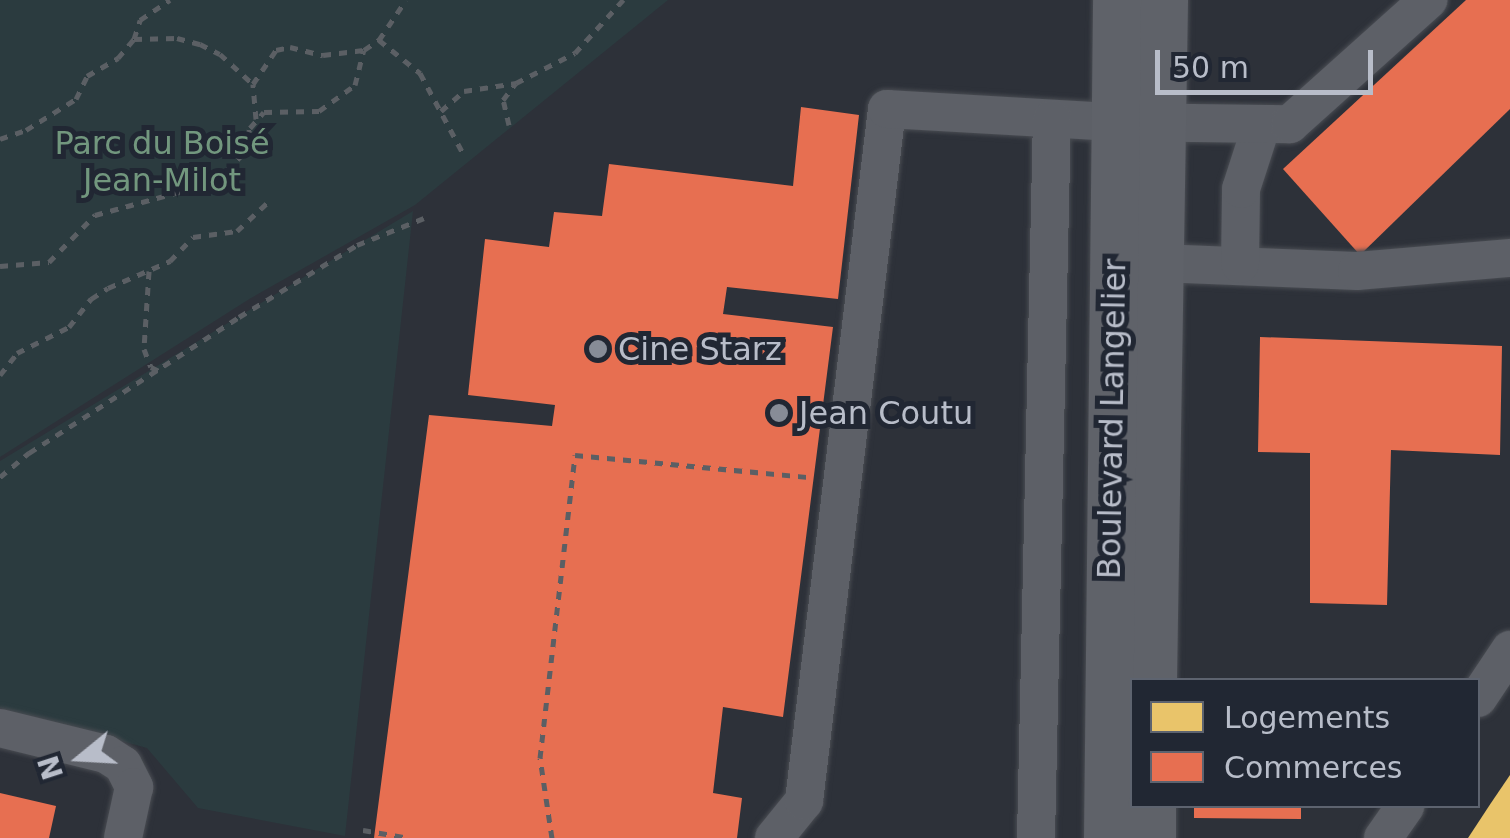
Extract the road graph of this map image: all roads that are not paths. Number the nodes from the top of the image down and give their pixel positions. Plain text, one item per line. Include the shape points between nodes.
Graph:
1 (1118, 0) edge
2 (1164, 0) edge
3 (1428, 0) edge
4 (1052, 119) junction
5 (1115, 122) junction
6 (1163, 123) junction
7 (1262, 124) junction
8 (1510, 258) edge
9 (1159, 263) junction
10 (1240, 264) junction
11 (1510, 650) edge
12 (1153, 678) edge
13 (1480, 695) edge
14 (0, 728) edge
15 (1152, 808) edge
16 (1404, 808) edge
17 (123, 838) edge
18 (774, 838) edge
19 (1036, 838) edge
20 (1108, 838) edge
21 (1152, 838) edge
22 (1384, 838) edge

1 - 5 main road, Boulevard Langelier
2 - 6 main road, Boulevard Langelier
3 - 7 street via 1290,124
4 - 5 street
4 - 18 street via 888,109 804,802
4 - 19 street
5 - 6 street
5 - 20 main road, Boulevard Langelier
6 - 7 street
6 - 9 main road, Boulevard Langelier
7 - 10 street via 1241,190
8 - 10 street via 1357,271
9 - 10 street
9 - 12 main road, Boulevard Langelier
11 - 13 street
14 - 17 street via 106,754 123,765 134,787
15 - 21 main road
16 - 22 street

